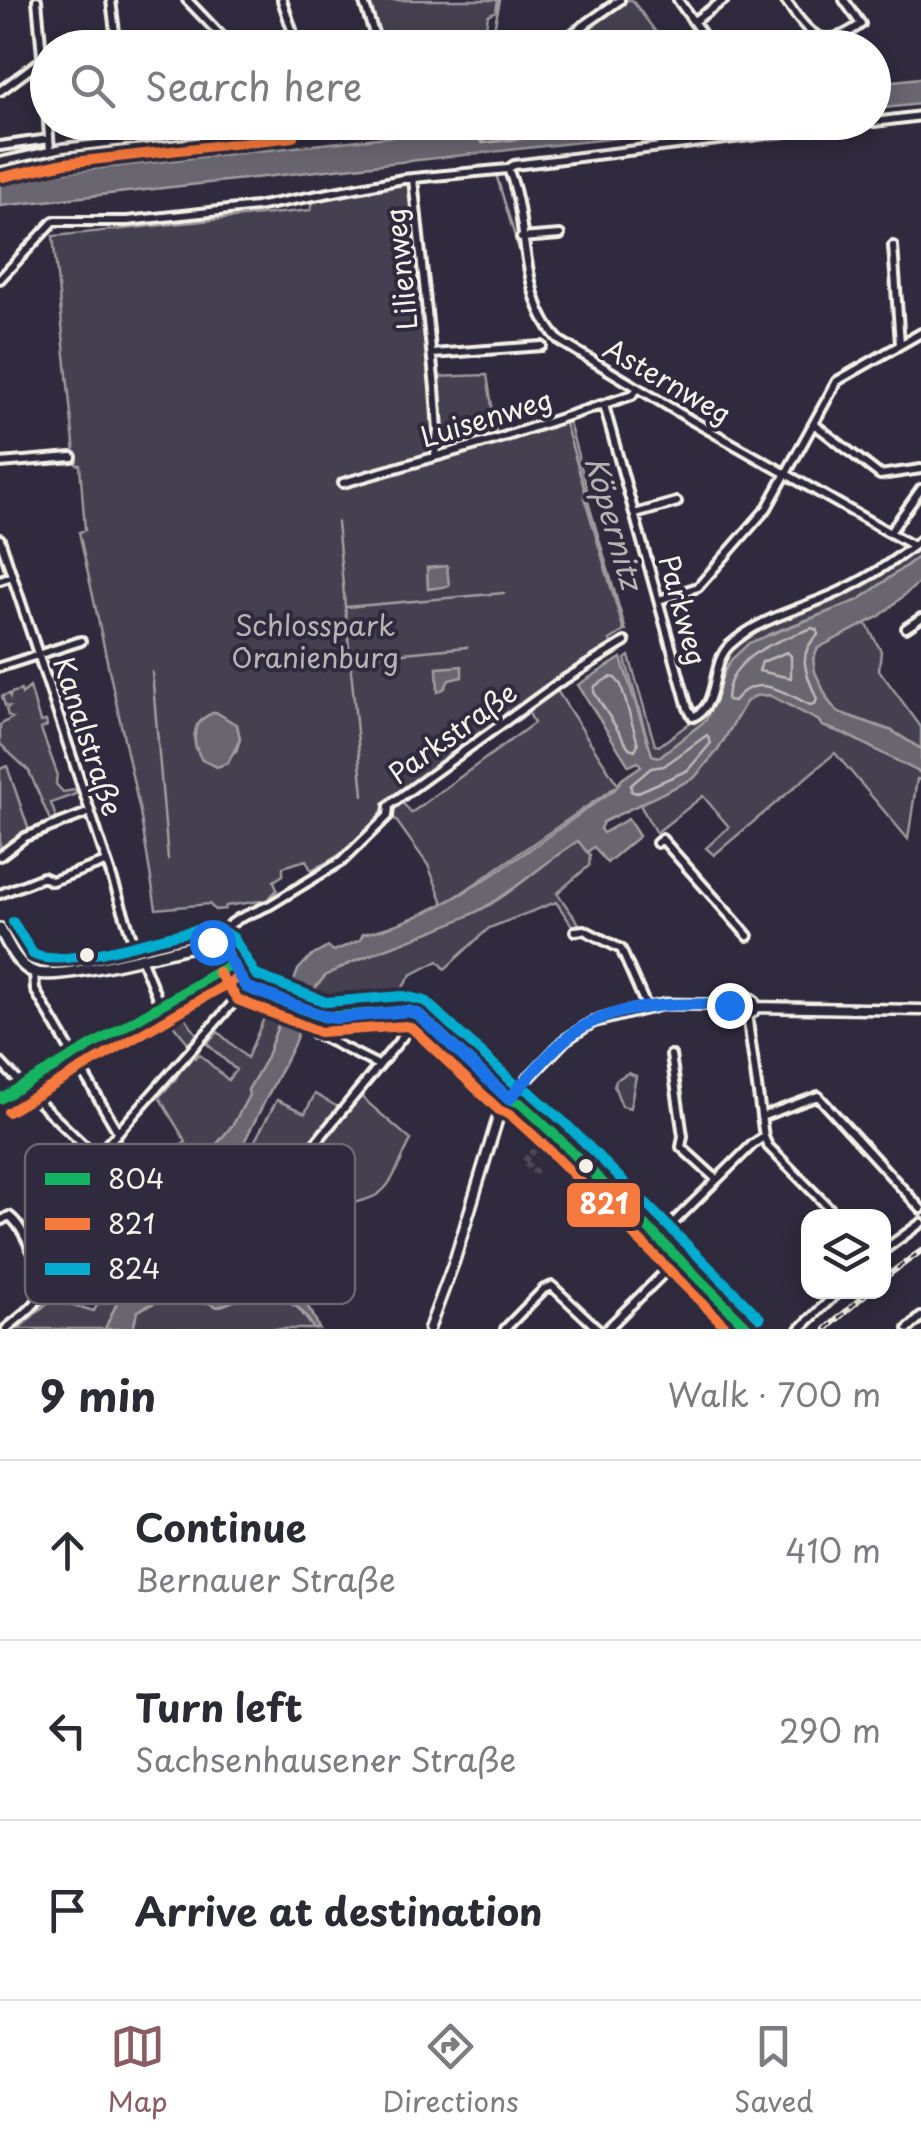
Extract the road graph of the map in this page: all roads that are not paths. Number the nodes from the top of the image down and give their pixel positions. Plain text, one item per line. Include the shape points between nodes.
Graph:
1 (36, 0) edge
2 (111, 0) edge
3 (187, 0) edge
4 (282, 0) edge
5 (363, 0) edge
6 (620, 0) edge
7 (678, 0) edge
8 (724, 0) edge
9 (786, 0) edge
10 (844, 0) edge
11 (694, 21) junction
12 (39, 30) edge
13 (115, 30) edge
14 (215, 30) edge
15 (292, 30) edge
16 (373, 30) edge
17 (578, 30) edge
18 (700, 30) edge
19 (808, 30) edge
20 (850, 30) edge
21 (30, 69) edge
22 (0, 91) edge
23 (921, 116) edge
24 (891, 120) edge
25 (42, 140) edge
26 (49, 140) edge
27 (141, 140) edge
28 (717, 140) edge
29 (133, 141) joint
30 (0, 146) edge
31 (50, 151) junction
32 (0, 162) edge
33 (508, 170) junction
34 (413, 179) junction
35 (560, 235) dead end
36 (521, 238) junction
37 (894, 246) dead end
38 (0, 279) edge
39 (921, 332) edge
40 (900, 344) junction
41 (542, 346) dead end
42 (432, 354) junction
43 (638, 389) junction
44 (604, 405) junction
45 (814, 424) junction
46 (435, 456) junction
47 (72, 457) dead end
48 (0, 463) edge
49 (921, 469) edge
50 (787, 473) junction
51 (344, 483) dead end
52 (921, 489) edge
53 (677, 502) dead end
54 (635, 514) junction
55 (891, 531) junction
56 (0, 538) edge
57 (921, 540) edge
58 (913, 546) junction
59 (12, 576) junction
60 (0, 580) edge
61 (659, 600) junction
62 (921, 618) edge
63 (906, 628) dead end
64 (81, 640) dead end
65 (626, 642) dead end
66 (38, 654) junction
67 (0, 667) edge
68 (90, 812) junction
69 (657, 843) dead end
70 (0, 856) edge
71 (106, 862) junction
72 (0, 894) edge
73 (0, 930) edge
74 (575, 932) dead end
75 (748, 936) dead end
76 (212, 943) junction
77 (136, 946) dead end
78 (140, 957) junction
79 (231, 964) junction
80 (34, 972) junction
81 (232, 1004) dead end
82 (160, 1005) junction
83 (737, 1005) junction
84 (646, 1008) junction
85 (751, 1010) junction
86 (921, 1010) edge
87 (418, 1014) junction
88 (314, 1032) dead end
89 (671, 1055) dead end
90 (72, 1056) junction
91 (0, 1062) edge
92 (378, 1065) junction
93 (19, 1083) junction
94 (509, 1099) junction
95 (0, 1100) edge
96 (760, 1117) junction
97 (118, 1132) junction
98 (764, 1137) junction
99 (82, 1144) edge
100 (108, 1144) edge
101 (315, 1144) edge
102 (716, 1179) junction
103 (921, 1208) edge
104 (830, 1209) edge
105 (0, 1220) edge
106 (921, 1223) edge
107 (25, 1238) edge
108 (656, 1239) junction
109 (891, 1245) edge
110 (678, 1259) junction
111 (831, 1299) edge
112 (36, 1304) edge
113 (921, 1317) edge
114 (6, 1329) edge
115 (430, 1329) edge
116 (505, 1329) edge
117 (598, 1329) edge
118 (607, 1329) edge
119 (749, 1329) edge
120 (800, 1329) edge
121 (908, 1329) edge

1 - 12 street
2 - 13 street
3 - 14 street
4 - 15 street
5 - 16 street
6 - 17 street
7 - 11 street
8 - 11 street
9 - 19 street
10 - 20 street via 862,24
11 - 18 street
21 - 22 street
23 - 24 street
25 - 30 street
26 - 31 street
27 - 29 street
28 - 33 street
29 - 31 street
31 - 32 street
33 - 34 street
33 - 36 street, Asternweg
34 - 38 street via 256,207 54,221
34 - 42 street, Lilienweg
35 - 36 street
36 - 43 street, Asternweg via 538,306 554,336
37 - 40 street
39 - 40 street
40 - 45 street via 844,375
41 - 42 street, Lilienweg
42 - 46 street, Lilienweg
43 - 44 street, Luisenweg
43 - 50 street, Asternweg
44 - 46 street, Luisenweg
44 - 54 street, Parkweg
45 - 49 street via 880,475
45 - 50 street
46 - 51 street, Luisenweg
47 - 48 street
50 - 55 street, Asternweg
50 - 61 street via 767,508 706,580
52 - 55 street
53 - 54 street
54 - 61 street, Parkweg
55 - 58 street, Asternweg
56 - 59 street, Kanalstraße
57 - 58 street
58 - 61 street, Parkweg via 851,587 762,623 731,644 720,656 708,706 693,717
59 - 60 street
59 - 66 street, Kanalstraße
62 - 63 street
64 - 66 street
65 - 76 street, Parkstraße via 395,801 342,861 238,919
66 - 67 street
66 - 68 street, Kanalstraße
68 - 70 street via 25,837
68 - 71 street, Kanalstraße
69 - 75 street via 662,839
71 - 72 street via 52,881 42,876
71 - 77 street, Kanalstraße
73 - 80 main road
74 - 84 street via 584,930 620,949
76 - 78 main road
76 - 79 main road
78 - 80 main road via 60,974
78 - 82 street
79 - 82 main road
79 - 87 main road via 246,987 312,1012 336,1018
80 - 90 street via 35,990
81 - 97 street
82 - 90 main road
83 - 84 main road
83 - 85 main road via 740,1012
83 - 85 main road via 748,997
84 - 94 main road via 576,1031
85 - 86 main road
85 - 96 street
87 - 92 street
87 - 94 main road
88 - 92 street
89 - 102 street via 681,1147
90 - 93 main road
90 - 97 street
91 - 93 street
92 - 101 street
93 - 95 main road
93 - 99 street
94 - 108 main road via 527,1109
94 - 115 main road
96 - 98 street
96 - 103 street via 818,1096
97 - 100 street
98 - 102 street
98 - 104 street
102 - 108 street
105 - 107 street via 12,1216
106 - 109 street
108 - 110 main road
110 - 118 street
110 - 119 main road
111 - 120 street
112 - 114 street
113 - 121 street
116 - 117 street via 552,1286

